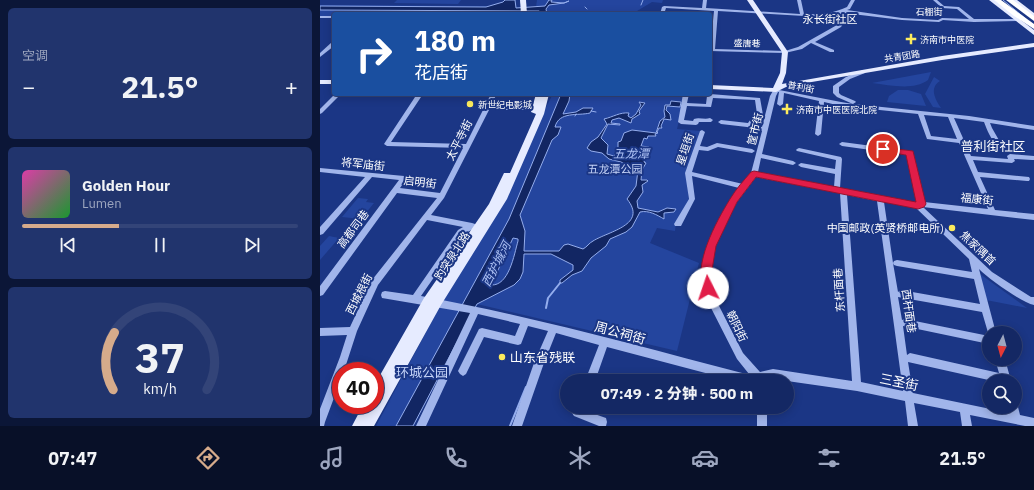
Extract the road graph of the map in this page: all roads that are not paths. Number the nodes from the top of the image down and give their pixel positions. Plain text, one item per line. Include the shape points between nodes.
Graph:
1 (523, 0) edge
2 (527, 0) edge
3 (705, 0) edge
4 (750, 0) edge
5 (799, 0) edge
6 (853, 0) edge
7 (935, 0) edge
8 (992, 0) edge
9 (997, 0) edge
10 (1001, 0) edge
11 (1005, 0) edge
12 (1009, 0) edge
13 (1014, 0) edge
14 (525, 6) junction
15 (704, 9) junction
16 (716, 10) junction
17 (842, 11) junction
18 (524, 12) edge
19 (526, 12) edge
20 (663, 12) edge
21 (758, 12) junction
22 (802, 14) junction
23 (320, 17) edge
24 (332, 17) edge
25 (1034, 17) edge
26 (1016, 20) junction
27 (974, 21) junction
28 (1034, 23) edge
29 (1034, 26) edge
30 (1034, 33) edge
31 (812, 42) junction
32 (1034, 45) edge
33 (320, 47) edge
34 (330, 47) joint
35 (712, 50) edge
36 (832, 51) dead end
37 (785, 52) junction
38 (320, 56) edge
39 (866, 71) junction
40 (320, 82) edge
41 (332, 82) edge
42 (712, 82) edge
43 (712, 87) edge
44 (729, 88) junction
45 (779, 91) junction
46 (336, 96) edge
47 (419, 96) edge
48 (493, 96) edge
49 (538, 96) edge
50 (545, 96) edge
51 (686, 96) edge
52 (729, 97) junction
53 (822, 100) junction
54 (684, 104) junction
55 (780, 104) dead end
56 (869, 105) junction
57 (487, 108) junction
58 (531, 108) dead end
59 (320, 112) edge
60 (920, 112) junction
61 (950, 116) junction
62 (710, 120) dead end
63 (987, 121) junction
64 (721, 122) dead end
65 (734, 126) dead end
66 (751, 126) junction
67 (1034, 127) edge
68 (765, 130) junction
69 (702, 132) dead end
70 (818, 134) dead end
71 (961, 141) junction
72 (996, 142) dead end
73 (842, 144) dead end
74 (468, 146) junction
75 (697, 148) junction
76 (799, 150) dead end
77 (752, 151) dead end
78 (759, 155) junction
79 (968, 158) junction
80 (1032, 158) dead end
81 (793, 163) dead end
82 (801, 165) dead end
83 (320, 170) edge
84 (838, 172) junction
85 (688, 173) junction
86 (754, 174) junction
87 (976, 174) junction
88 (370, 175) junction
89 (404, 178) joint
90 (1027, 179) dead end
91 (744, 187) junction
92 (396, 190) junction
93 (840, 191) junction
94 (442, 196) junction
95 (880, 198) junction
96 (919, 205) junction
97 (993, 212) junction
98 (426, 217) junction
99 (1034, 217) edge
100 (678, 224) dead end
101 (475, 226) junction
102 (320, 232) edge
103 (971, 257) junction
104 (897, 262) dead end
105 (977, 276) junction
106 (320, 292) edge
107 (901, 294) dead end
108 (385, 295) dead end
109 (415, 299) junction
110 (1032, 301) edge
111 (436, 302) junction
112 (986, 309) junction
113 (476, 310) junction
114 (526, 322) junction
115 (905, 323) dead end
116 (990, 326) edge
117 (553, 329) junction
118 (354, 331) junction
119 (320, 332) edge
120 (982, 339) edge
121 (605, 342) junction
122 (910, 358) dead end
123 (463, 371) dead end
124 (593, 374) edge
125 (711, 374) edge
126 (754, 374) edge
127 (982, 374) edge
128 (794, 377) edge
129 (384, 382) edge
130 (857, 386) junction
131 (909, 397) junction
132 (964, 408) junction
133 (322, 413) edge
134 (365, 414) edge
135 (580, 414) edge
136 (762, 414) edge
137 (1015, 414) edge
138 (1016, 418) junction
139 (320, 422) edge
140 (602, 422) dead end
141 (1034, 422) edge
142 (358, 426) edge
143 (367, 426) edge
144 (421, 426) edge
145 (517, 426) edge
146 (762, 426) edge
147 (913, 426) edge
148 (967, 426) edge

1 - 14 main road
2 - 14 main road
3 - 15 street
4 - 21 main road
5 - 22 street
6 - 17 street via 849,8
7 - 27 street via 943,7 958,8
8 - 26 main road
9 - 29 highway
10 - 29 highway
11 - 28 highway
12 - 25 highway
13 - 25 main road
14 - 18 main road
14 - 19 main road
15 - 16 street, 石棚街
15 - 20 street, 石棚街 via 664,7
16 - 21 street, 石棚街
16 - 35 street
17 - 22 street, 石棚街 via 829,15
17 - 27 street, 石棚街 via 921,20
17 - 31 street, 盛唐巷 via 843,22
21 - 22 street, 石棚街
21 - 37 main road
23 - 24 street
26 - 27 street, 石棚街
26 - 30 main road
31 - 36 street
31 - 37 street, 盛唐巷
32 - 39 main road, 共青团路
33 - 34 street
34 - 38 street
35 - 37 street, 盛唐巷
37 - 45 main road
39 - 45 main road, 共青团路 via 786,84
39 - 56 street via 836,86 836,93 846,99
40 - 41 main road
42 - 45 main road via 763,86
43 - 44 main road, 共青团路
44 - 45 main road, 共青团路
44 - 52 street
45 - 53 street, 普利街
45 - 55 street
45 - 56 street, 普利街
45 - 68 street, 筐市街 via 773,96
46 - 59 street
47 - 74 street via 387,144
48 - 57 street, 太平寺街
49 - 101 main road, 趵突泉北路 via 534,114 499,192 492,206
50 - 111 main road, 趵突泉北路 via 503,199
51 - 54 street
52 - 54 street via 710,96 709,106
52 - 66 street via 758,99 760,115 755,117
53 - 60 street, 普利街
53 - 70 street
54 - 62 street via 681,122 696,123 696,120
56 - 67 street, 普利街 via 968,115
57 - 58 street
57 - 74 street, 太平寺街
60 - 61 street, 普利街
60 - 71 street via 929,138
61 - 63 street, 普利街
61 - 71 street
63 - 67 street, 普利街
63 - 72 street
64 - 66 street
65 - 66 street via 752,131
66 - 68 street
68 - 78 street, 筐市街
69 - 75 street, 星垣街
71 - 79 street
73 - 96 street via 910,153
74 - 94 street, 太平寺街
75 - 77 street via 708,149 717,145
75 - 85 street, 星垣街
76 - 84 street via 839,158
78 - 81 street
78 - 86 street, 筐市街
79 - 80 street via 1012,162 1010,156
79 - 87 street
82 - 84 street
83 - 88 street, 将军庙街
84 - 93 street, 东杆面巷
85 - 91 street
85 - 100 street via 692,199
86 - 91 street, 朝阳街
86 - 93 street, 福康街
87 - 90 street
87 - 97 street
88 - 89 street, 将军庙街
88 - 102 street
89 - 92 street, 高都司巷
91 - 126 street, 朝阳街 via 734,200 711,246 706,276 712,300 740,356
92 - 94 street, 启明街
92 - 106 street, 高都司巷
93 - 95 street, 福康街
93 - 130 street, 东杆面巷
94 - 98 street, 西城根街
95 - 96 street, 福康街
95 - 131 street, 西杆面巷
96 - 97 street, 福康街
96 - 103 street, 焦家隅首
97 - 99 street, 福康街
98 - 101 street
98 - 118 street, 西城根街 via 375,283
101 - 109 street via 461,232
101 - 111 main road, 趵突泉北路
103 - 105 street
103 - 110 street, 焦家隅首 via 989,274
104 - 105 street
105 - 112 street
107 - 112 street
108 - 109 street, 周公祠街
109 - 111 street, 周公祠街
111 - 113 street, 周公祠街
111 - 129 main road, 趵突泉北路
111 - 143 main road, 趵突泉北路
112 - 116 street
113 - 114 street, 周公祠街
113 - 144 street
114 - 117 street, 周公祠街
114 - 123 street via 518,341 482,332
115 - 120 street
117 - 121 street, 周公祠街
117 - 145 street
118 - 119 street
118 - 133 street, 西城根街
121 - 124 street
121 - 125 street, 周公祠街
122 - 127 street
128 - 130 street, 三圣街
130 - 131 street, 三圣街
131 - 132 street, 三圣街
131 - 147 street, 西杆面巷
132 - 138 street, 三圣街
132 - 148 street
133 - 139 street, 西城根街
134 - 142 main road
135 - 140 street
136 - 146 street
137 - 138 street
138 - 141 street, 三圣街

